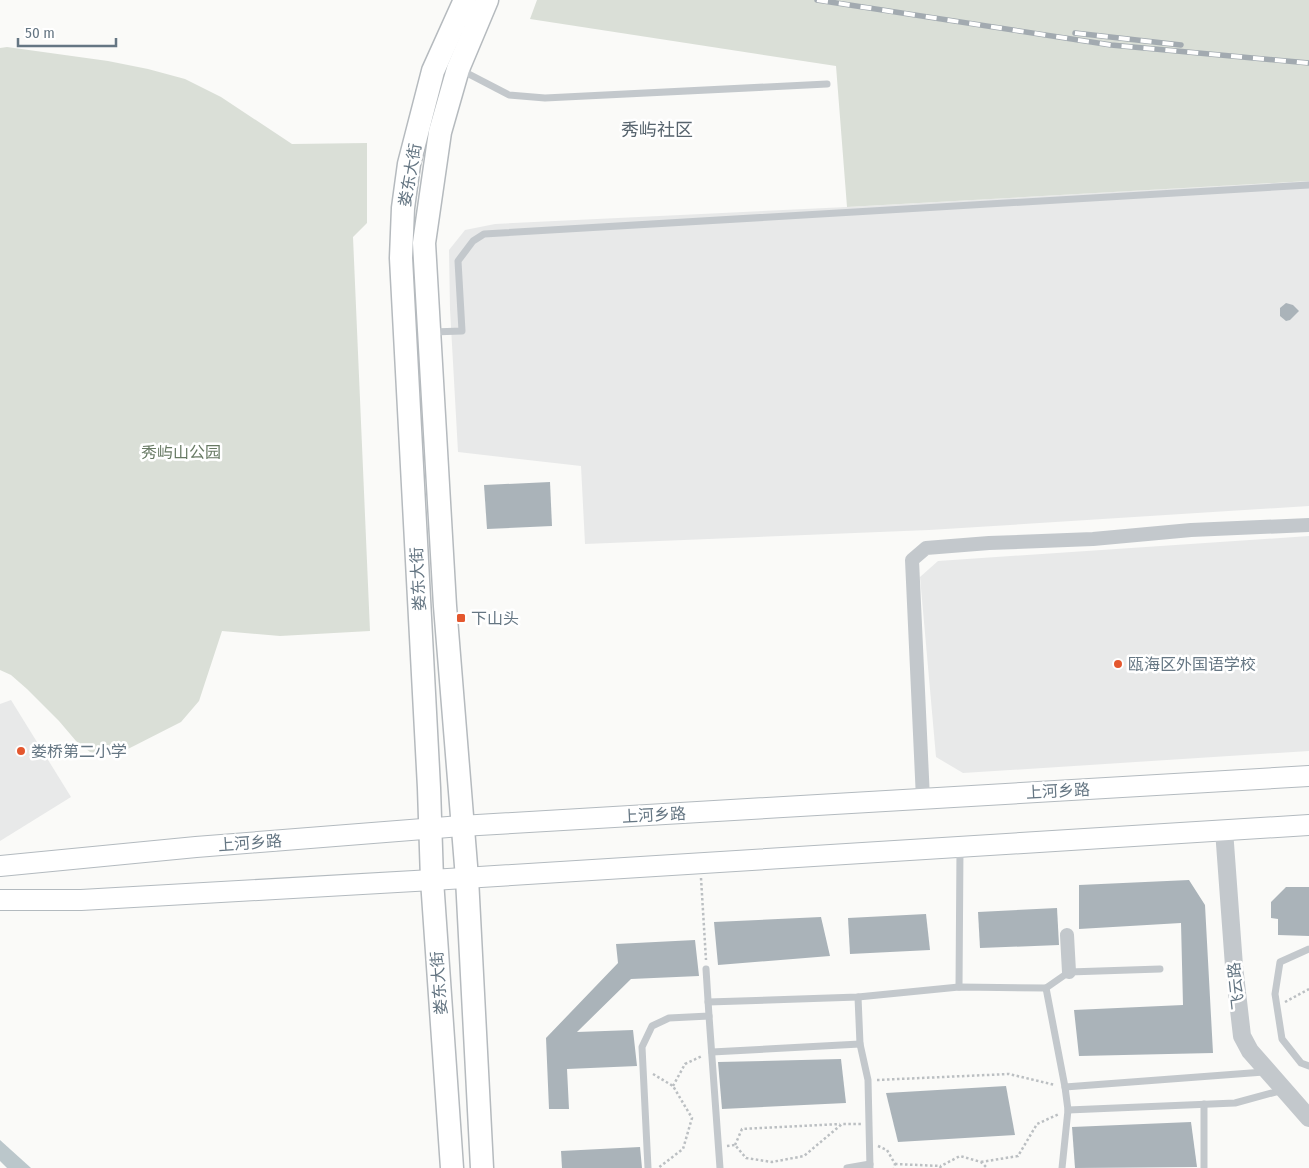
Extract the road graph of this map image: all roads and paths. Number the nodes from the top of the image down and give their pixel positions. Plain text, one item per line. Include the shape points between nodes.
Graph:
1 (466, 0) edge
2 (487, 0) edge
3 (458, 69) junction
4 (826, 84) dead end
5 (1309, 185) edge
6 (429, 332) junction
7 (1309, 525) edge
8 (1309, 776) edge
9 (923, 799) junction
10 (1309, 825) edge
11 (461, 826) junction
12 (431, 830) junction
13 (1224, 830) junction
14 (960, 847) junction
15 (700, 863) junction
16 (0, 866) edge
17 (467, 878) junction
18 (432, 880) junction
19 (0, 900) edge
20 (1067, 935) dead end
21 (1309, 949) edge
22 (706, 969) joint
23 (1160, 969) dead end
24 (1069, 972) junction
25 (959, 987) junction
26 (1046, 988) junction
27 (1309, 990) edge
28 (858, 997) junction
29 (708, 1002) junction
30 (1277, 1006) junction
31 (709, 1016) junction
32 (860, 1044) junction
33 (712, 1052) junction
34 (1309, 1066) edge
35 (643, 1068) junction
36 (1267, 1071) junction
37 (868, 1080) junction
38 (673, 1086) junction
39 (1065, 1087) junction
40 (1284, 1090) junction
41 (1204, 1104) junction
42 (1068, 1110) junction
43 (1309, 1118) edge
44 (842, 1124) junction
45 (869, 1124) junction
46 (869, 1143) junction
47 (735, 1145) junction
48 (718, 1147) junction
49 (981, 1162) junction
50 (870, 1166) edge
51 (895, 1166) edge
52 (940, 1167) edge
53 (452, 1168) edge
54 (482, 1168) edge
55 (648, 1168) edge
56 (658, 1168) edge
57 (720, 1168) edge
58 (847, 1168) edge
59 (987, 1168) edge
60 (1062, 1168) edge
61 (1204, 1168) edge

1 - 12 main road, 娄东大街 via 433,71 409,164 403,208 401,258
2 - 3 main road, 娄东大街
3 - 4 lane via 509,95 545,98
3 - 6 main road, 娄东大街 via 440,132 424,243
5 - 6 lane via 484,234 473,241 458,261 462,331
6 - 11 main road, 娄东大街
7 - 9 street via 926,548 912,560
8 - 9 main road, 上河乡路
9 - 11 main road, 上河乡路
10 - 13 main road
11 - 12 main road, 上河乡路
11 - 17 main road, 娄东大街
12 - 16 main road, 上河乡路 via 196,847
12 - 18 main road, 娄东大街
13 - 14 main road
13 - 36 street, 飞云路 via 1242,1036
14 - 15 main road
14 - 25 lane
15 - 17 main road
15 - 22 path
17 - 18 main road
17 - 54 main road, 娄东大街
18 - 19 main road via 81,900
18 - 53 main road, 娄东大街
20 - 24 street
21 - 30 lane via 1280,962 1275,994
22 - 29 lane
23 - 24 lane
24 - 26 lane
25 - 26 lane
25 - 28 lane
26 - 39 lane
27 - 30 path
28 - 29 lane
28 - 32 lane
29 - 31 lane
30 - 34 lane via 1282,1038 1301,1063
31 - 33 lane
31 - 35 lane via 669,1018 652,1026 642,1047
32 - 33 lane
32 - 37 lane
33 - 38 path via 685,1064
33 - 48 lane
35 - 38 path
35 - 55 lane
36 - 39 lane
36 - 40 street, 飞云路
37 - 39 path via 1010,1074
37 - 45 lane
38 - 56 path via 692,1118 684,1149
39 - 42 lane
40 - 41 lane via 1235,1103
40 - 43 street, 飞云路
41 - 42 lane
41 - 61 lane
42 - 49 path via 1037,1124 1018,1156
42 - 60 lane
44 - 45 path
44 - 47 path via 742,1129
44 - 47 path via 804,1156 772,1162 746,1158
45 - 46 lane
46 - 50 lane
46 - 51 path via 887,1150
47 - 48 path
48 - 57 lane
49 - 52 path via 960,1156
49 - 59 path
50 - 58 lane
51 - 52 path

